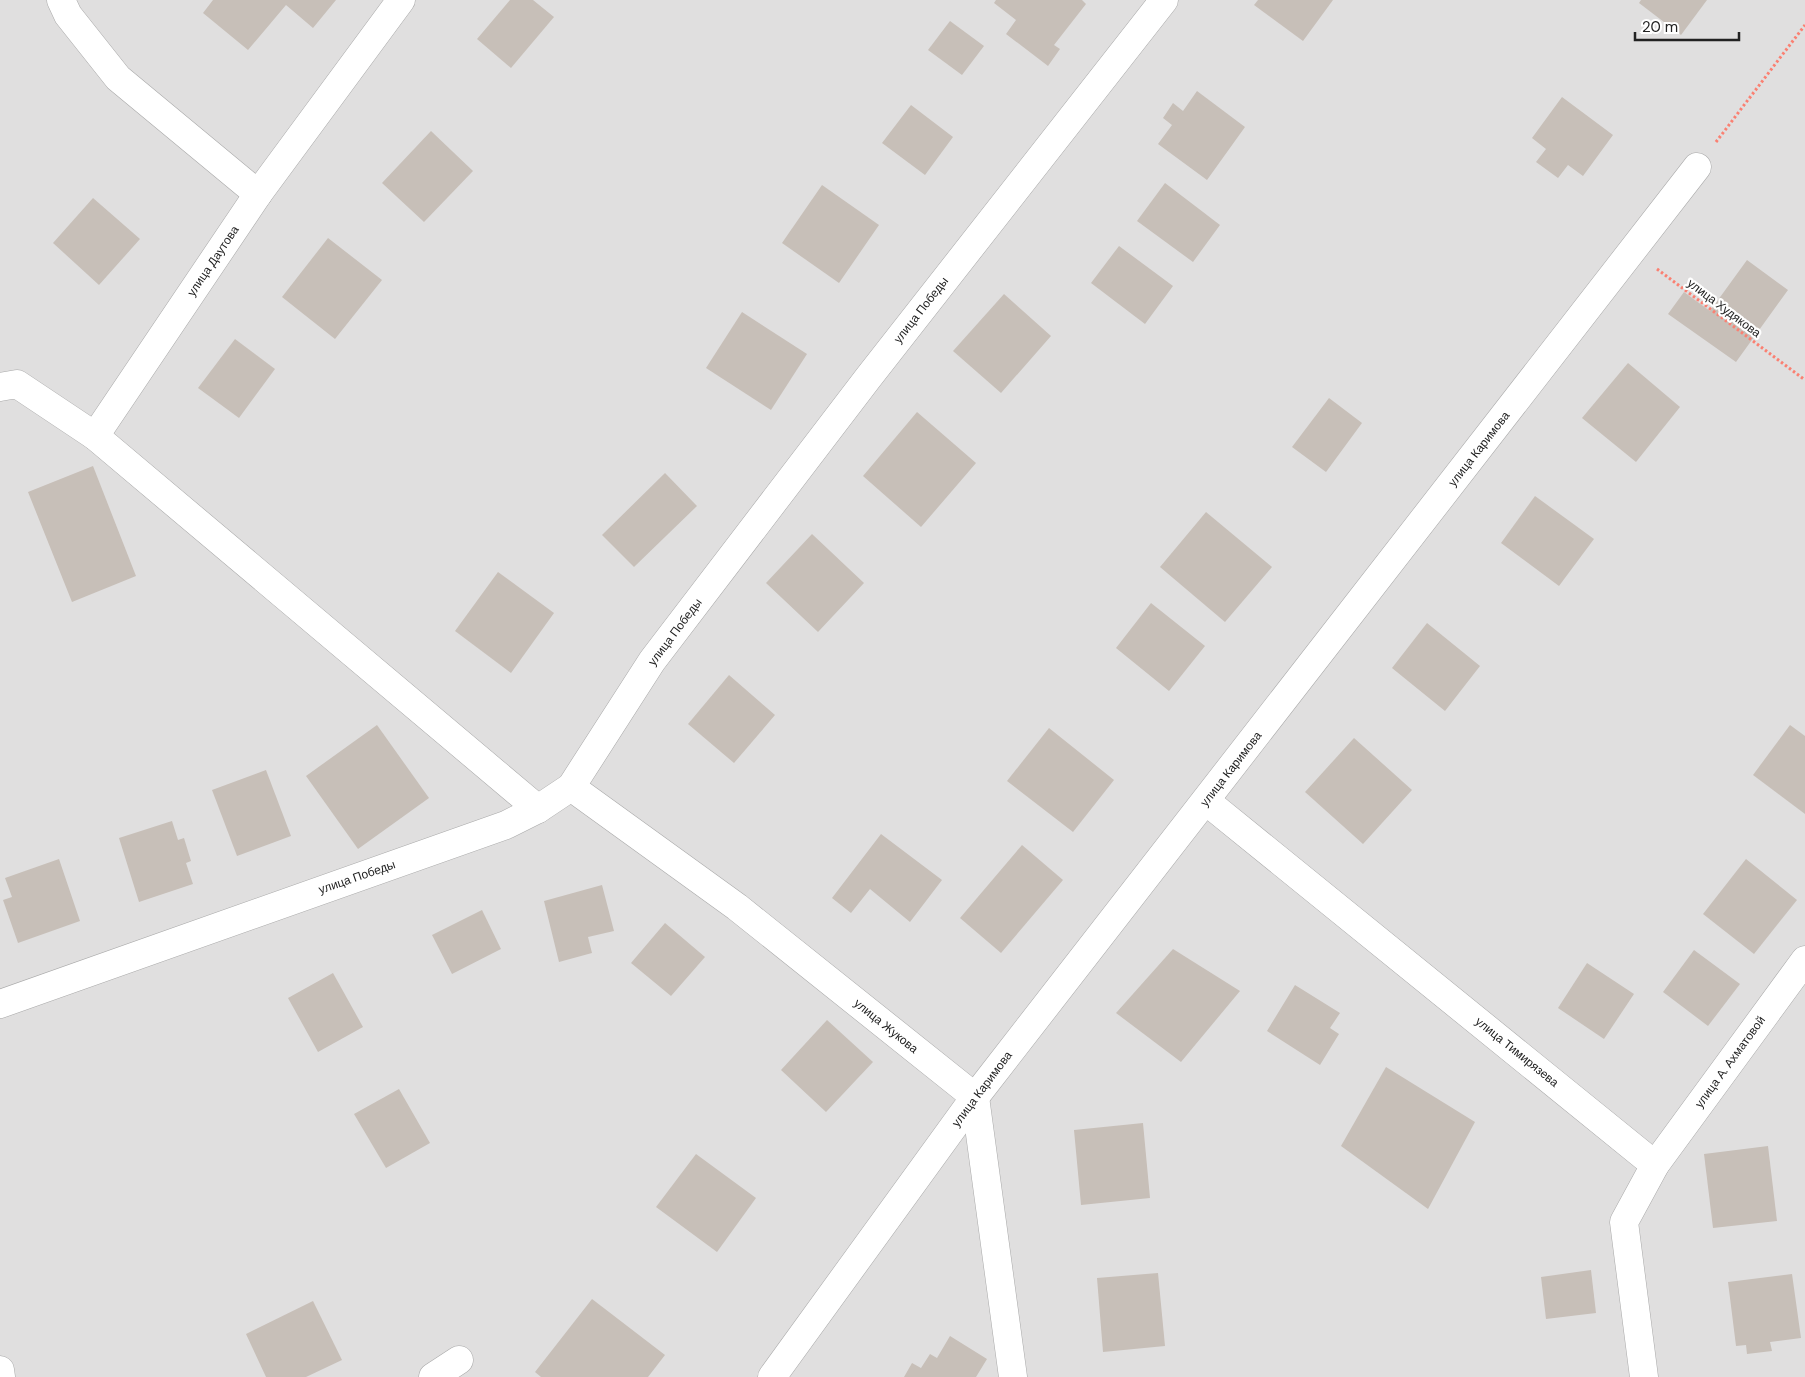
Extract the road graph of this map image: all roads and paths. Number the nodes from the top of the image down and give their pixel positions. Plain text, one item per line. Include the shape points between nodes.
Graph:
1 (61, 0) edge
2 (401, 0) edge
3 (1164, 0) edge
4 (1805, 25) edge
5 (1698, 167) joint
6 (258, 194) junction
7 (1632, 250) junction
8 (1805, 380) edge
9 (0, 387) edge
10 (95, 436) junction
11 (571, 787) junction
12 (1206, 800) junction
13 (538, 809) junction
14 (1805, 960) edge
15 (0, 1004) edge
16 (975, 1097) junction
17 (1655, 1164) junction
18 (459, 1360) dead end
19 (0, 1370) edge
20 (2, 1377) edge
21 (433, 1377) edge
22 (772, 1377) edge
23 (1013, 1377) edge
24 (1644, 1377) edge

1 - 6 street via 68,15 118,78
2 - 6 street, улица Даутова
3 - 11 street, улица Победы via 868,378 652,661
4 - 5 path
5 - 7 street, улица Каримова
6 - 10 street, улица Даутова
7 - 8 path, улица Худякова
7 - 12 street, улица Каримова
9 - 10 street via 17,384
10 - 13 street
11 - 13 street, улица Победы
11 - 16 street, улица Жукова via 736,907
12 - 16 street, улица Каримова
12 - 17 street, улица Тимирязева
13 - 15 street, улица Победы via 506,824
14 - 17 street, улица А. Ахматовой
16 - 22 street, улица Каримова
16 - 23 street
17 - 24 street via 1624,1222
18 - 21 street
19 - 20 street

